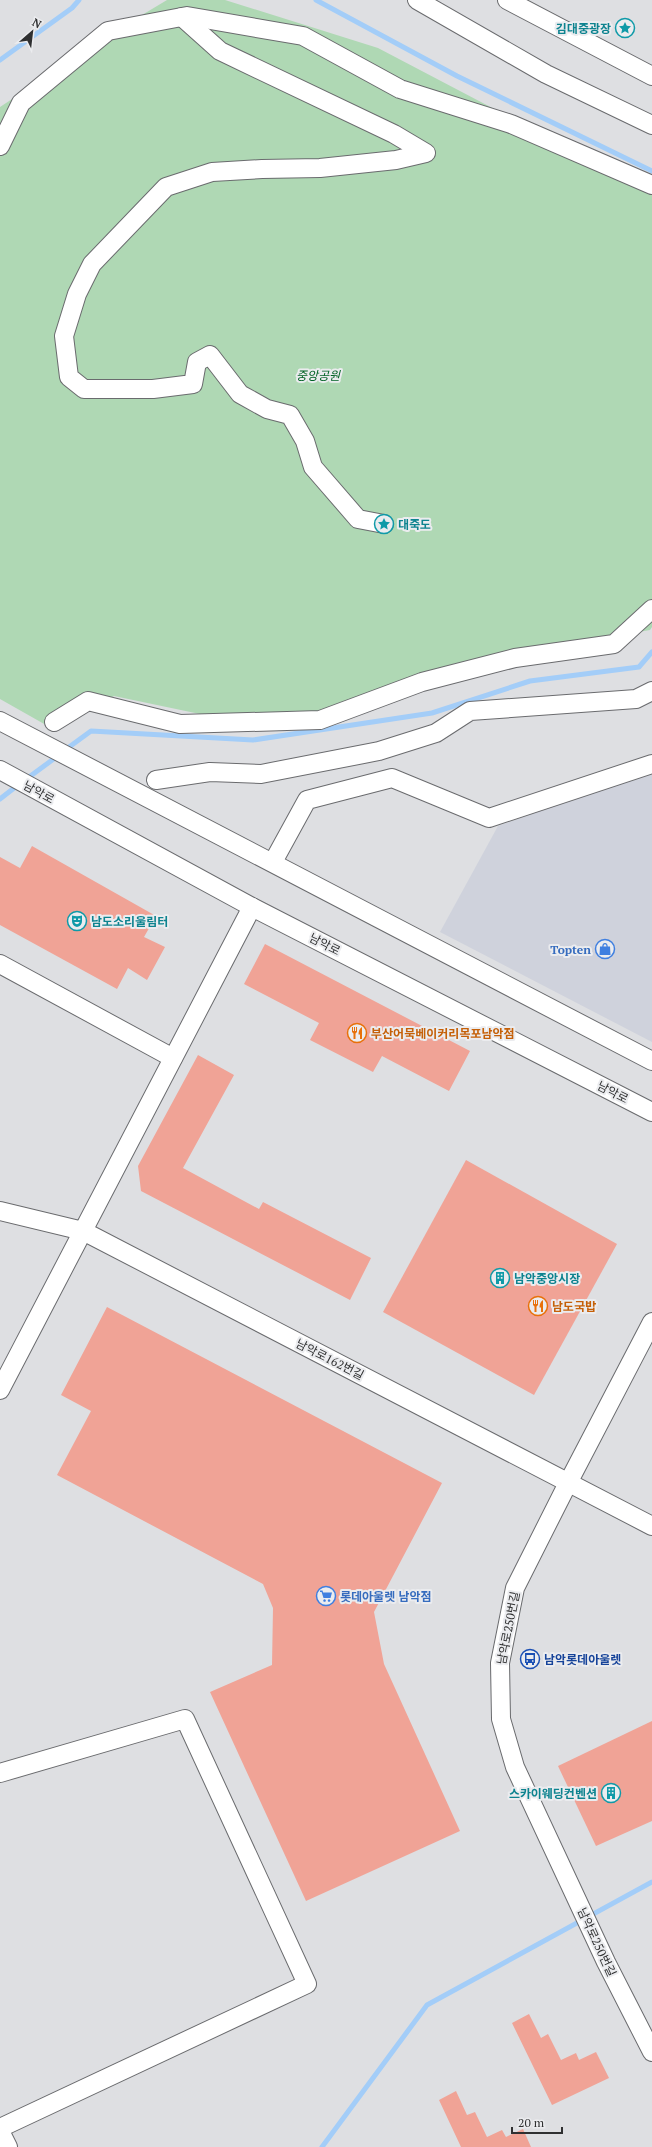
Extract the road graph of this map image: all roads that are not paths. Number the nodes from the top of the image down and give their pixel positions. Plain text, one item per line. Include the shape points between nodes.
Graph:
1 (417, 0) edge
2 (507, 0) edge
3 (182, 17) junction
4 (652, 76) edge
5 (652, 125) edge
6 (0, 146) edge
7 (652, 185) edge
8 (384, 524) dead end
9 (652, 609) edge
10 (652, 691) edge
11 (0, 721) edge
12 (54, 722) dead end
13 (652, 764) edge
14 (0, 770) edge
15 (156, 780) dead end
16 (273, 862) junction
17 (252, 907) junction
18 (0, 964) edge
19 (173, 1058) junction
20 (652, 1061) edge
21 (652, 1112) edge
22 (0, 1211) edge
23 (83, 1231) junction
24 (652, 1322) edge
25 (0, 1390) edge
26 (568, 1483) junction
27 (652, 1526) edge
28 (0, 1773) edge
29 (652, 2052) edge
30 (0, 2128) edge
31 (0, 2131) edge
32 (8, 2147) edge

1 - 5 street via 546,74
2 - 4 street
3 - 6 street via 108,31 21,103
3 - 7 street via 303,36 400,89 511,124
3 - 8 street via 220,50 394,134 426,153 396,160 320,168 262,168 212,172 166,188 92,264 77,294 64,336 69,377 84,389 153,389 193,384 197,362 210,355 240,394 267,410 290,415 305,441 313,467 358,519
9 - 12 street via 614,644 515,658 422,682 320,720 180,724 88,701
10 - 15 street via 636,699 563,702 470,711 436,733 379,751 261,774 210,772
11 - 16 street
13 - 16 street via 490,818 392,778 307,800
14 - 17 street, 남악로
16 - 20 street
17 - 19 street
17 - 21 street, 남악로
18 - 19 street
19 - 23 street
22 - 23 street, 남악로162번길
23 - 25 street
23 - 26 street, 남악로162번길
24 - 26 street, 남악로250번길
26 - 27 street, 남악로162번길
26 - 29 street, 남악로250번길 via 515,1588 500,1663 501,1719 515,1766 606,1962
28 - 30 street via 184,1719 307,1984
31 - 32 street

